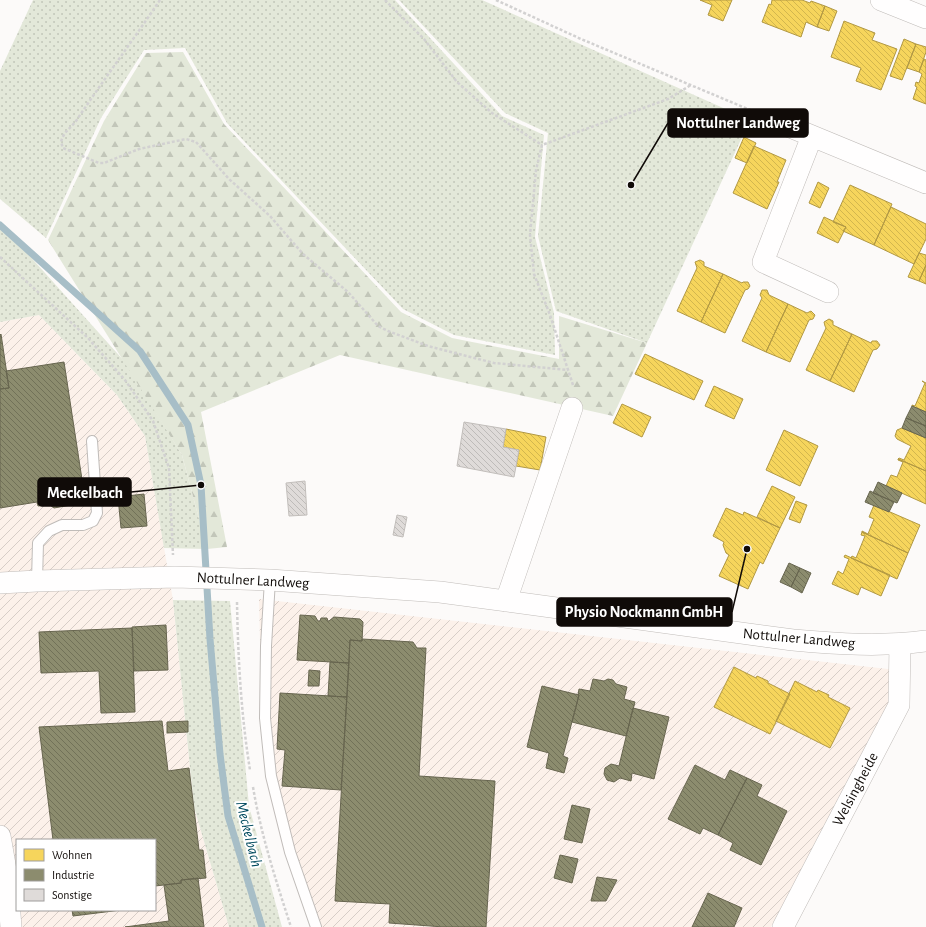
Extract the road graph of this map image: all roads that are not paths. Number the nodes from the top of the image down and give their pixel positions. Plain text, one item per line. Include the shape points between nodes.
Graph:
1 (881, 0) edge
2 (926, 18) edge
3 (783, 124) road end
4 (812, 136) junction
5 (926, 183) edge
6 (828, 292) dead end
7 (572, 408) road end
8 (92, 441) dead end
9 (270, 580) junction
10 (37, 581) junction
11 (0, 583) edge
12 (506, 601) junction
13 (926, 641) edge
14 (900, 644) junction
15 (0, 836) edge
16 (12, 927) edge
17 (316, 927) edge
18 (783, 927) edge

1 - 2 street
3 - 4 street
4 - 5 street
4 - 6 street via 763,262
7 - 12 street
8 - 10 lane via 97,513 92,521 83,525 62,525 49,531 38,543
9 - 10 street, Nottulner Landweg via 180,577
9 - 12 street, Nottulner Landweg via 440,592
9 - 17 lane via 265,718 271,776 290,852
10 - 11 street, Nottulner Landweg
12 - 14 street, Nottulner Landweg via 793,640
13 - 14 street, Nottulner Landweg
14 - 18 street, Welsingheide via 899,705
15 - 16 street

